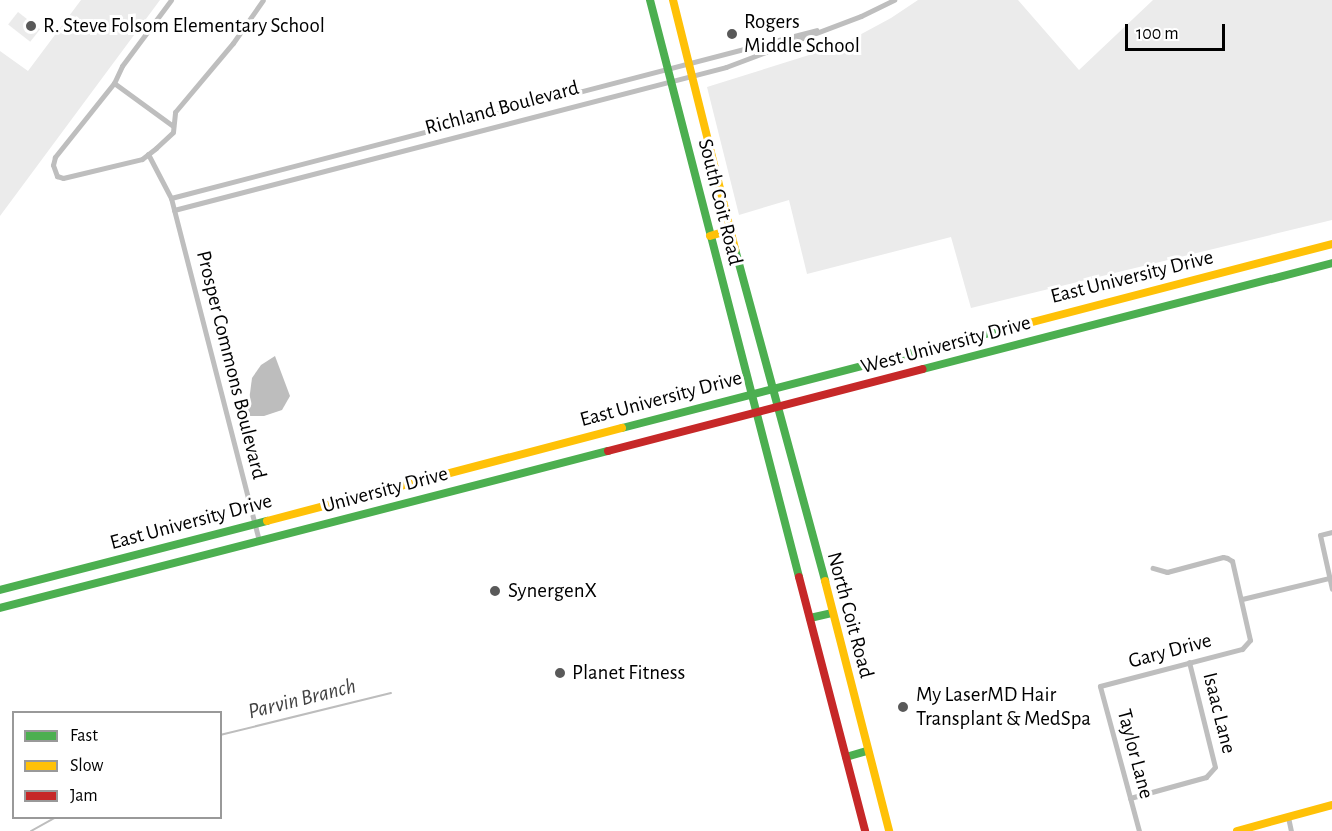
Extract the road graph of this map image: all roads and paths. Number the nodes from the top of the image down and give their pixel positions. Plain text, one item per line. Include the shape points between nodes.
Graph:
1 (171, 0) edge
2 (263, 0) edge
3 (650, 0) edge
4 (673, 0) edge
5 (894, 0) edge
6 (834, 26) junction
7 (690, 63) junction
8 (668, 69) junction
9 (693, 76) junction
10 (671, 81) junction
11 (114, 83) junction
12 (173, 126) junction
13 (148, 154) junction
14 (171, 198) junction
15 (174, 210) junction
16 (730, 230) junction
17 (710, 236) junction
18 (1332, 244) edge
19 (1332, 263) edge
20 (773, 388) junction
21 (751, 394) junction
22 (779, 407) junction
23 (756, 413) junction
24 (254, 524) junction
25 (1332, 532) edge
26 (259, 541) junction
27 (1153, 568) dead end
28 (1329, 578) junction
29 (1332, 589) edge
30 (0, 590) edge
31 (1242, 599) junction
32 (0, 608) edge
33 (831, 613) junction
34 (810, 618) junction
35 (1189, 662) junction
36 (1100, 687) joint
37 (867, 751) junction
38 (846, 757) junction
39 (1130, 798) junction
40 (1332, 805) edge
41 (1288, 817) junction
42 (865, 831) edge
43 (889, 831) edge
44 (1139, 831) edge
45 (1237, 831) edge
46 (1291, 831) edge

1 - 11 street via 122,66
2 - 12 street via 175,112
3 - 8 main road, South Coit Road
4 - 7 main road, South Coit Road
5 - 6 street, Richland Boulevard
6 - 7 street, Richland Boulevard
6 - 9 street, Richland Boulevard via 751,60
7 - 8 street, Richland Boulevard
7 - 9 main road, South Coit Road
8 - 10 main road, South Coit Road
8 - 14 street, Richland Boulevard
9 - 10 street, Richland Boulevard
9 - 16 main road, South Coit Road
10 - 15 street, Richland Boulevard
10 - 17 main road, South Coit Road
11 - 12 street
11 - 13 street via 56,157 57,176 63,178 142,159
12 - 13 street via 173,132
13 - 14 street, Prosper Commons Boulevard
14 - 15 street, Prosper Commons Boulevard
15 - 24 street, Prosper Commons Boulevard
16 - 17 main road
16 - 20 main road, South Coit Road
17 - 21 main road, South Coit Road
18 - 20 main road, East University Drive
19 - 22 main road, West University Drive
20 - 21 main road, East University Drive
20 - 22 main road, South Coit Road
21 - 23 main road, South Coit Road
21 - 24 main road, East University Drive
22 - 23 main road, University Drive
22 - 33 main road, North Coit Road
23 - 26 main road, University Drive
23 - 34 main road, North Coit Road
24 - 26 street, Prosper Commons Boulevard
24 - 30 main road, East University Drive
25 - 28 street via 1320,535
26 - 32 main road, University Drive
27 - 31 street via 1167,572 1227,558 1232,561
28 - 29 street
28 - 31 street
31 - 35 street, Gary Drive via 1250,635 1248,645
33 - 34 main road
33 - 37 main road, North Coit Road
34 - 38 main road, North Coit Road
35 - 36 street, Gary Drive
35 - 39 street, Isaac Lane via 1215,758 1213,772
36 - 39 street, Taylor Lane
37 - 38 main road
37 - 43 main road, North Coit Road
38 - 42 main road, North Coit Road
39 - 44 street, Taylor Lane
40 - 41 main road
41 - 45 main road
41 - 46 street

